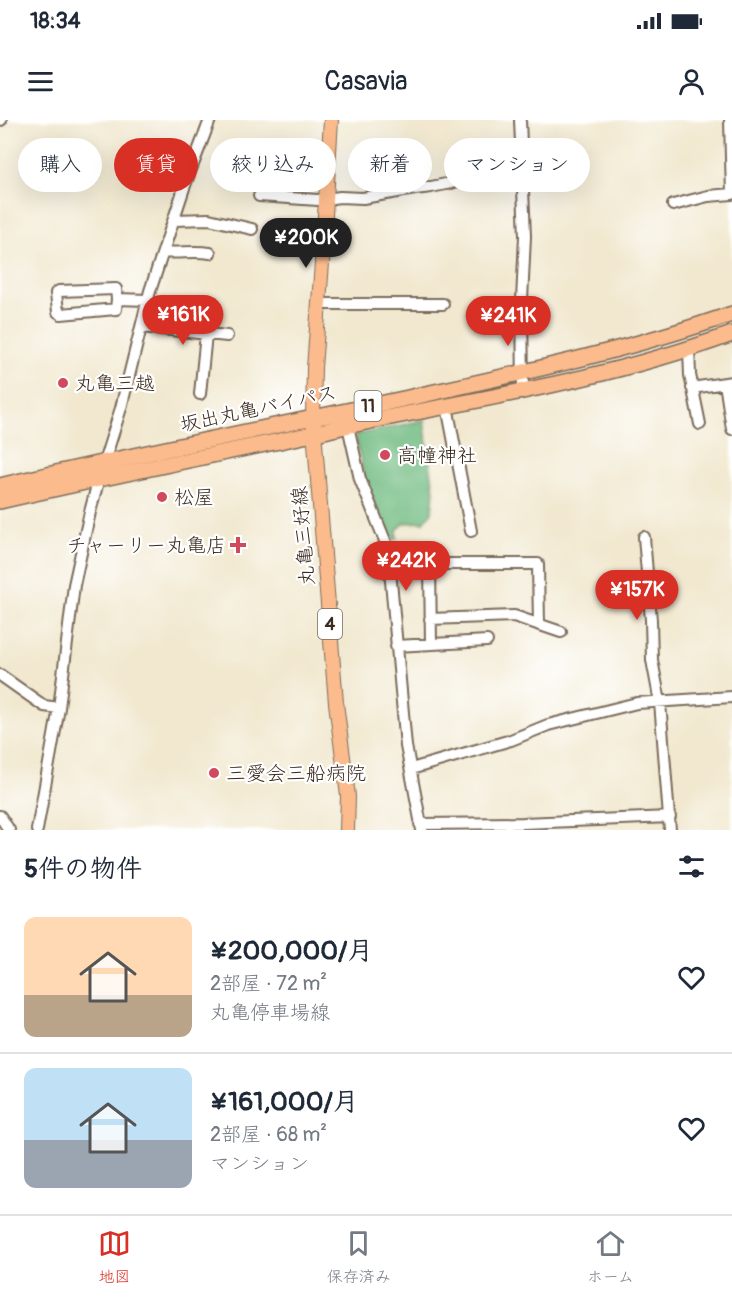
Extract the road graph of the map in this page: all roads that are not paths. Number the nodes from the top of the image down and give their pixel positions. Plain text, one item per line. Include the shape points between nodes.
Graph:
1 (210, 120) edge
2 (331, 120) edge
3 (520, 120) edge
4 (730, 120) edge
5 (330, 138) edge
6 (521, 138) edge
7 (444, 184) edge
8 (326, 192) edge
9 (523, 192) edge
10 (732, 194) edge
11 (259, 196) dead end
12 (326, 199) junction
13 (673, 205) dead end
14 (174, 220) junction
15 (252, 229) dead end
16 (163, 252) junction
17 (210, 253) dead end
18 (117, 299) junction
19 (148, 300) junction
20 (318, 304) junction
21 (443, 304) dead end
22 (732, 314) edge
23 (141, 327) junction
24 (206, 334) junction
25 (732, 334) edge
26 (227, 336) dead end
27 (689, 349) junction
28 (523, 373) junction
29 (729, 382) edge
30 (692, 388) junction
31 (523, 392) junction
32 (200, 394) dead end
33 (447, 406) junction
34 (313, 418) junction
35 (700, 424) dead end
36 (348, 426) junction
37 (732, 429) edge
38 (314, 434) junction
39 (104, 462) junction
40 (99, 478) junction
41 (0, 486) edge
42 (0, 501) edge
43 (471, 531) dead end
44 (644, 537) dead end
45 (390, 564) junction
46 (430, 564) junction
47 (430, 619) junction
48 (539, 624) junction
49 (561, 632) dead end
50 (487, 641) dead end
51 (430, 644) junction
52 (396, 645) junction
53 (0, 675) edge
54 (732, 697) edge
55 (660, 702) junction
56 (59, 708) junction
57 (411, 770) junction
58 (0, 816) edge
59 (670, 817) junction
60 (421, 827) edge
61 (9, 830) edge
62 (38, 830) edge
63 (347, 830) edge
64 (670, 830) edge

1 - 14 street
2 - 5 main road, 丸亀三好線
3 - 6 street
4 - 10 street
7 - 12 street via 363,198
8 - 12 main road, 丸亀三好線
9 - 28 street
10 - 13 street
11 - 12 street
12 - 20 main road, 丸亀三好線
14 - 15 street via 209,219
14 - 16 street
16 - 17 street
16 - 19 street
18 - 18 street via 116,289 56,293 61,314 116,309
18 - 19 street
19 - 23 street
20 - 21 street
20 - 34 main road, 丸亀三好線
22 - 28 highway, 坂出丸亀バイパス / 11 via 612,351
23 - 24 street
23 - 39 street
24 - 26 street
24 - 32 street
25 - 27 highway, 坂出丸亀バイパス / 11
27 - 30 street
27 - 31 highway, 坂出丸亀バイパス / 11
28 - 31 street
28 - 34 highway, 坂出丸亀バイパス / 11
29 - 30 street
29 - 37 street
30 - 35 street
31 - 33 highway, 坂出丸亀バイパス / 11
33 - 36 highway, 坂出丸亀バイパス / 11
33 - 43 street
34 - 38 main road, 丸亀三好線 / 4
34 - 39 highway, 坂出丸亀バイパス / 11
36 - 38 highway, 坂出丸亀バイパス / 11
36 - 45 street via 360,479 388,548
38 - 40 highway, 坂出丸亀バイパス / 11
38 - 63 main road, 丸亀三好線 / 4 via 336,703 348,796
39 - 40 street
39 - 41 highway, 坂出丸亀バイパス / 11
40 - 42 highway, 坂出丸亀バイパス / 11
40 - 56 street via 74,585
44 - 55 street via 652,660
45 - 46 street
45 - 52 street
46 - 47 street
46 - 48 street via 538,564
47 - 48 street via 514,616
47 - 51 street
48 - 49 street
50 - 51 street
51 - 52 street
52 - 57 street
53 - 56 street via 44,706
54 - 55 street
55 - 57 street via 636,703 548,725
55 - 59 street
56 - 62 street
57 - 60 street
58 - 61 street
59 - 60 street
59 - 64 street

